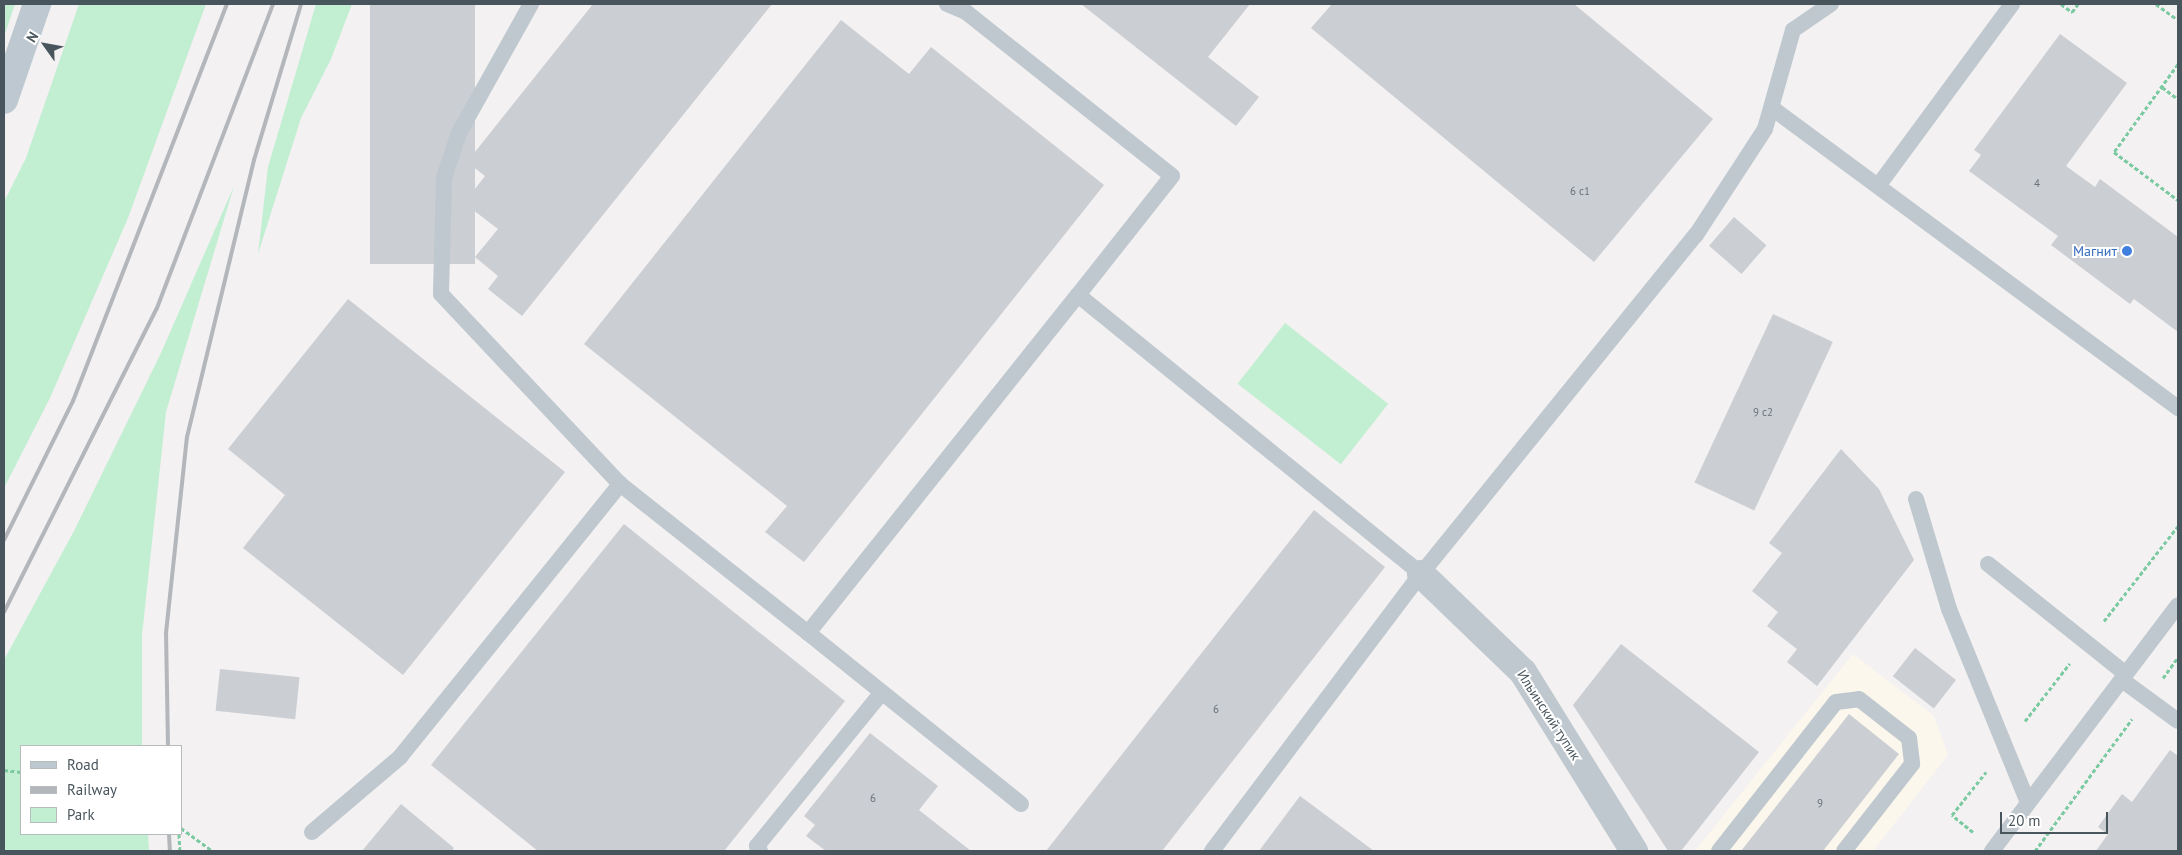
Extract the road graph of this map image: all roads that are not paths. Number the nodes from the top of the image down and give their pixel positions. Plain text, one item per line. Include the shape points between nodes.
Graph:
1 (37, 4) edge
2 (531, 4) edge
3 (947, 4) edge
4 (1831, 4) edge
5 (2012, 4) edge
6 (4, 100) edge
7 (1772, 108) junction
8 (1878, 186) junction
9 (1078, 295) junction
10 (2178, 408) edge
11 (620, 484) junction
12 (1916, 498) dead end
13 (1988, 564) dead end
14 (1421, 574) junction
15 (2178, 605) edge
16 (808, 633) junction
17 (2124, 677) junction
18 (882, 692) junction
19 (2178, 721) edge
20 (2028, 803) junction
21 (1021, 804) dead end
22 (312, 832) dead end
23 (760, 851) edge
24 (1212, 851) edge
25 (1634, 851) edge
26 (1719, 851) edge
27 (1844, 851) edge
28 (1992, 851) edge

1 - 6 street
2 - 11 lane via 459,134 444,178 441,294
3 - 9 lane via 966,12 1172,176
4 - 7 lane via 1793,30
5 - 8 lane
7 - 8 lane
7 - 14 lane via 1764,129 1696,235
8 - 10 lane
9 - 14 lane
9 - 16 lane
11 - 16 lane
11 - 22 lane via 400,757
12 - 20 lane via 1949,609
13 - 17 lane via 2087,643
14 - 24 lane
14 - 25 street, Ильинский тупик via 1524,672
15 - 17 lane
16 - 18 lane
17 - 19 lane
17 - 20 lane
18 - 21 lane
18 - 23 lane via 757,846
20 - 28 lane
26 - 27 lane via 1836,702 1859,699 1909,738 1912,764

